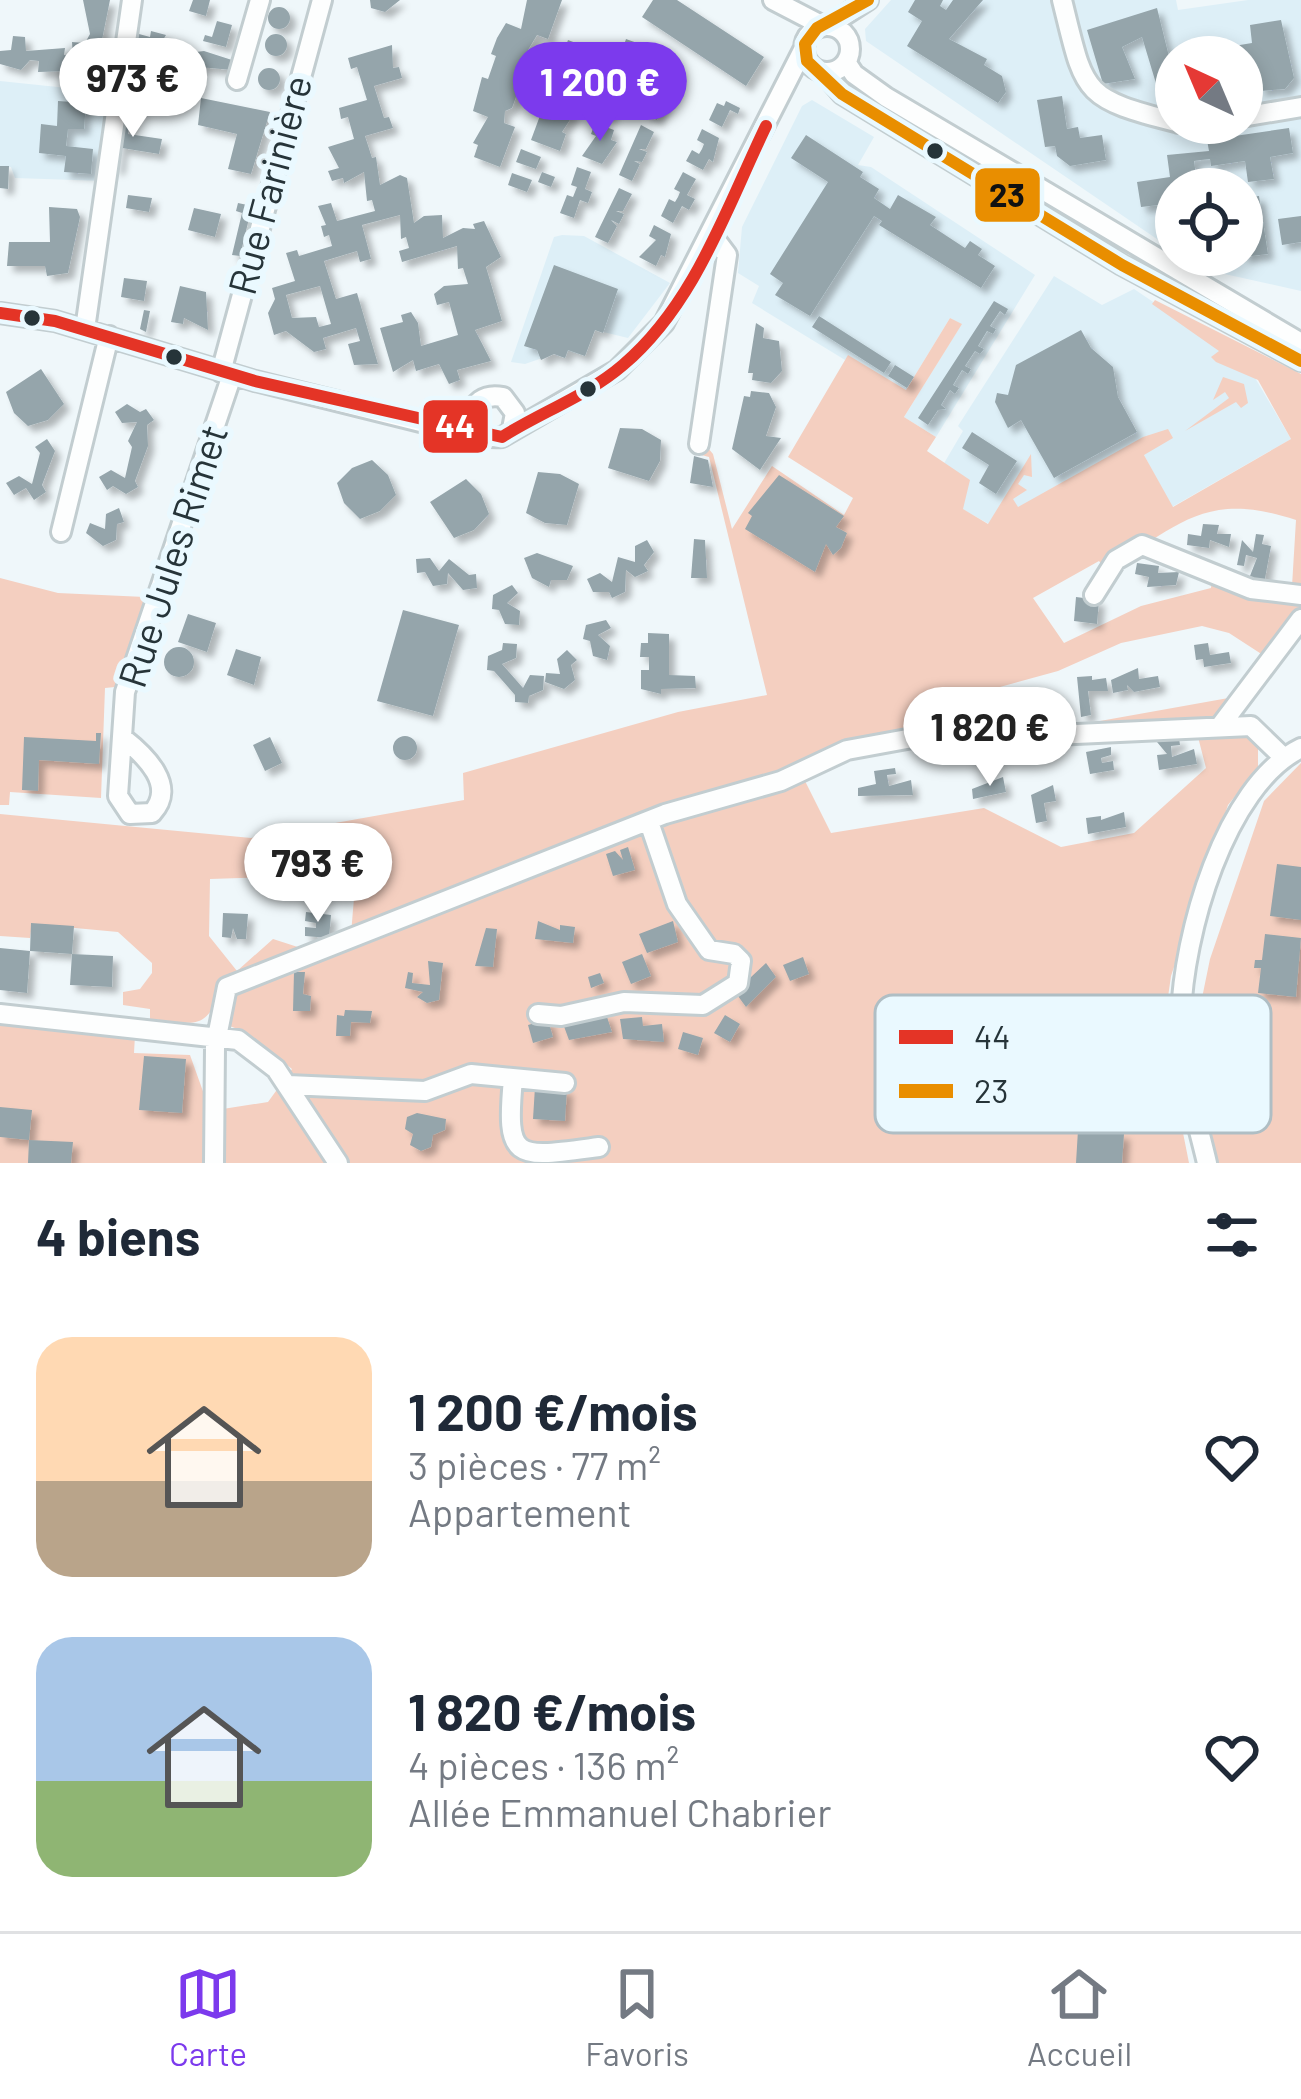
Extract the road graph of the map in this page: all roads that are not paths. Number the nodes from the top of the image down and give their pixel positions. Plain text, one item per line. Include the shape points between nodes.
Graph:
1 (132, 0) edge
2 (260, 0) edge
3 (322, 0) edge
4 (772, 0) edge
5 (868, 0) edge
6 (1063, 0) edge
7 (826, 26) junction
8 (847, 37) junction
9 (804, 46) junction
10 (305, 57) junction
11 (846, 62) junction
12 (328, 63) dead end
13 (821, 71) junction
14 (237, 80) dead end
15 (784, 92) junction
16 (1301, 107) edge
17 (1263, 113) edge
18 (1155, 117) edge
19 (712, 235) junction
20 (1201, 298) junction
21 (0, 313) edge
22 (85, 329) junction
23 (109, 336) junction
24 (1301, 343) edge
25 (1301, 361) edge
26 (227, 373) junction
27 (581, 393) junction
28 (512, 405) junction
29 (473, 420) junction
30 (512, 429) junction
31 (698, 444) dead end
32 (61, 532) dead end
33 (1094, 595) dead end
34 (1301, 595) edge
35 (1301, 619) edge
36 (1221, 725) junction
37 (122, 739) dead end
38 (1301, 748) edge
39 (1282, 757) junction
40 (649, 822) junction
41 (1184, 995) edge
42 (0, 1014) edge
43 (538, 1014) dead end
44 (216, 1034) junction
45 (514, 1078) junction
46 (565, 1083) dead end
47 (288, 1085) junction
48 (1200, 1133) edge
49 (599, 1147) dead end
50 (214, 1163) edge
51 (338, 1163) edge
52 (1207, 1163) edge

1 - 22 street
2 - 14 street
3 - 10 street, Rue Farinière
4 - 7 street
4 - 9 street
5 - 7 street
5 - 8 street
6 - 18 street via 1079,69 1093,92
7 - 8 street
7 - 9 street
8 - 11 street
9 - 13 street via 807,62
9 - 15 street
10 - 12 street
10 - 26 street, Rue Farinière
11 - 13 street
11 - 20 street via 886,97
13 - 15 street
13 - 20 street via 858,104
15 - 19 street
16 - 17 street
19 - 27 street via 664,322 623,365
19 - 31 street via 727,255
20 - 24 street
20 - 25 street
21 - 22 street
22 - 23 street
23 - 26 street
23 - 32 street
26 - 29 street via 413,418
26 - 37 street, Rue Jules Rimet via 129,679
27 - 28 street
27 - 30 street
28 - 29 street via 489,394
28 - 30 street
29 - 30 street via 494,439
33 - 34 street via 1116,560 1142,545 1251,589
35 - 36 street
36 - 39 street via 1251,726
36 - 40 street via 1008,737 956,730 847,750 781,782
38 - 39 street
39 - 41 street via 1224,836
40 - 43 street via 676,904 709,950 741,961 738,983 704,1005 624,1002
40 - 44 street via 236,980 222,997
42 - 44 street
44 - 47 street via 258,1051
44 - 50 street
45 - 46 street
45 - 47 street via 471,1074 425,1091
45 - 49 street via 514,1147 529,1156
47 - 51 street
48 - 52 street

